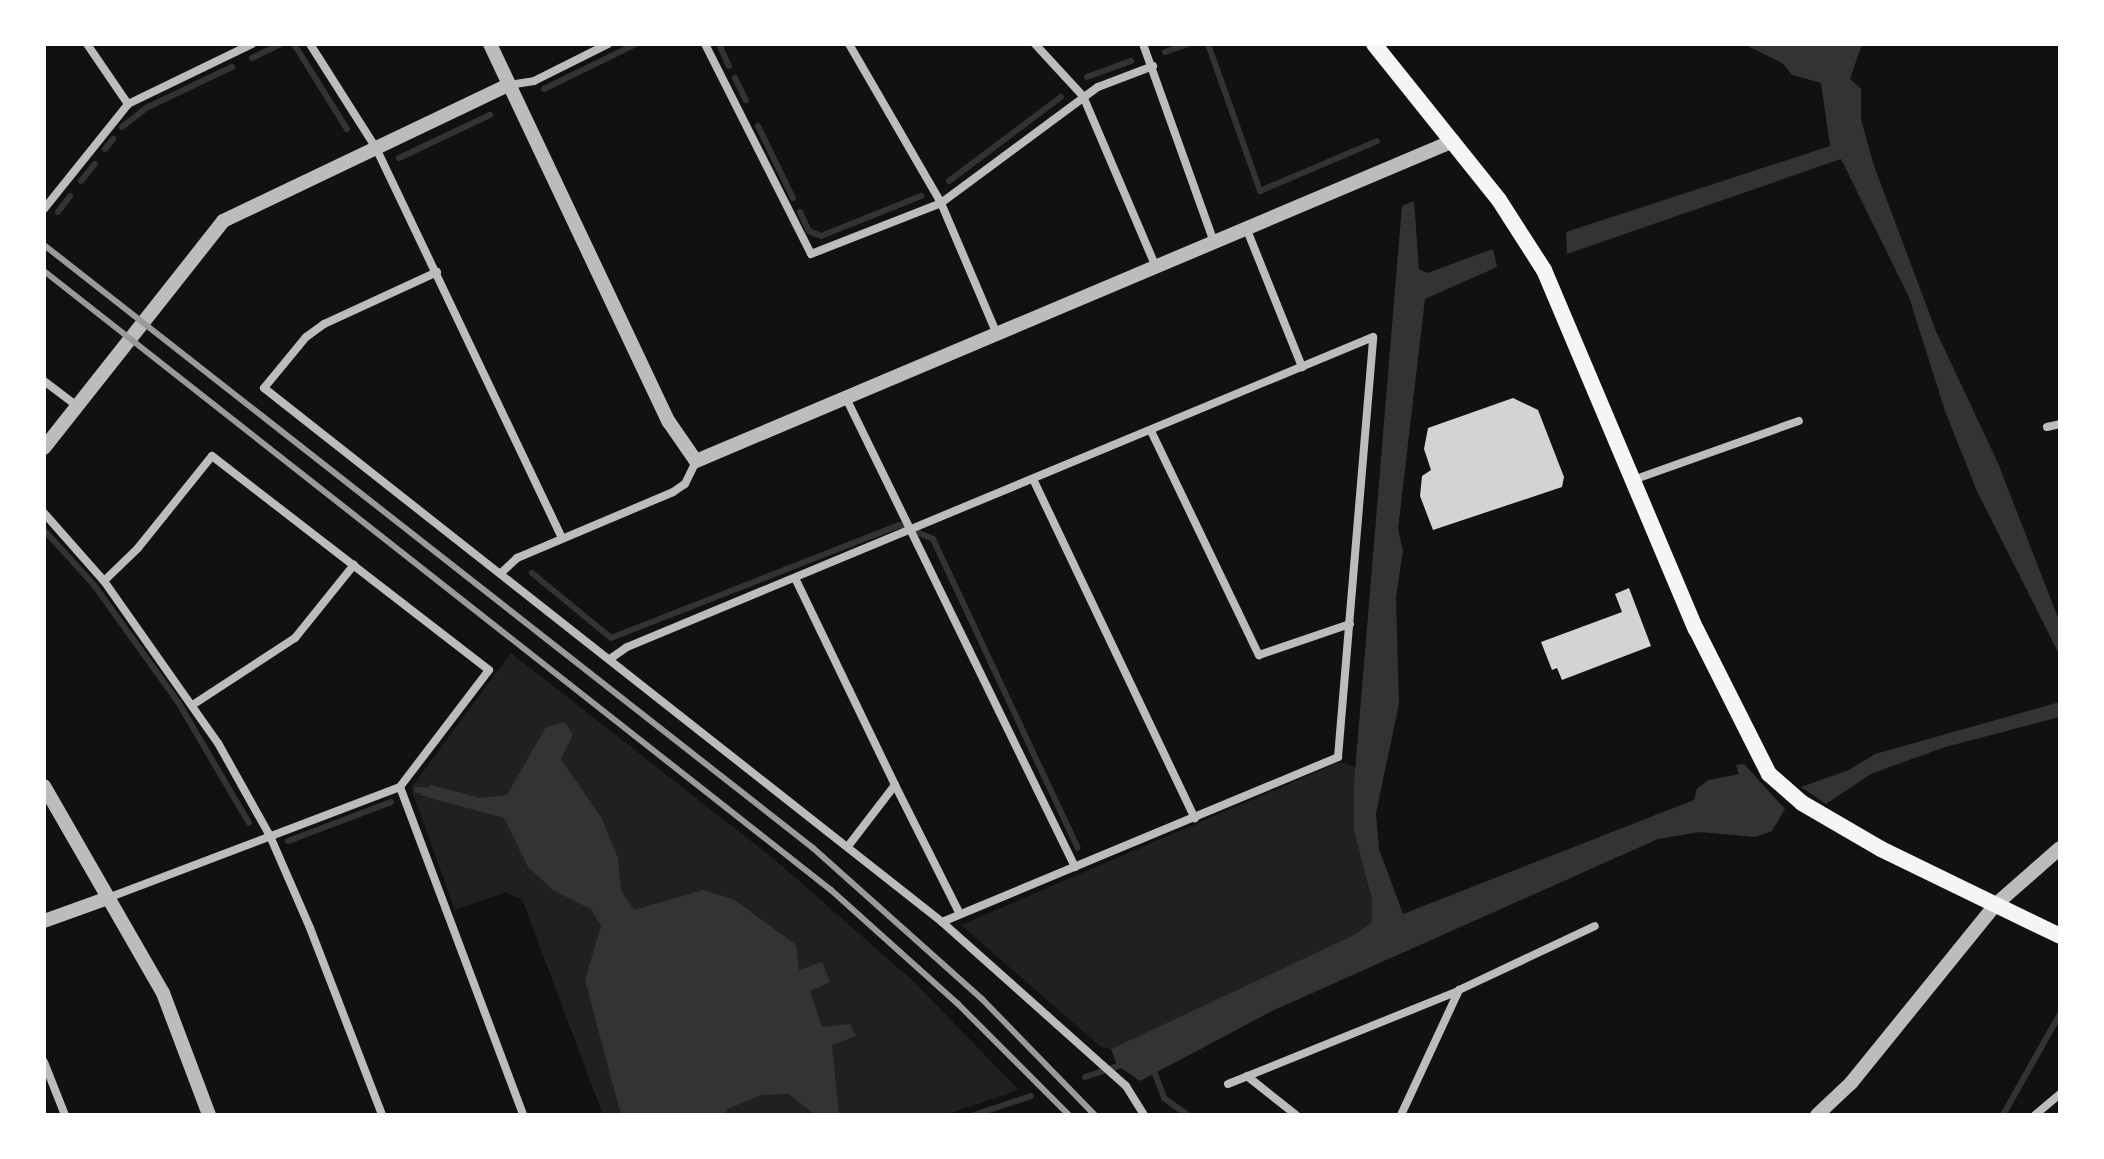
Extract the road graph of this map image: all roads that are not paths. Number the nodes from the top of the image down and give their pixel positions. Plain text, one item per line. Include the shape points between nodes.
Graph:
1 (87, 44) edge
2 (252, 44) edge
3 (310, 44) edge
4 (490, 44) edge
5 (608, 44) edge
6 (705, 44) edge
7 (849, 44) edge
8 (1035, 44) edge
9 (1143, 44) edge
10 (1374, 44) edge
11 (1153, 66) junction
12 (508, 85) junction
13 (1083, 96) junction
14 (128, 104) junction
15 (1453, 141) junction
16 (376, 148) junction
17 (941, 203) junction
18 (44, 209) edge
19 (1247, 230) junction
20 (1214, 243) junction
21 (1156, 268) junction
22 (437, 272) junction
23 (997, 335) junction
24 (1302, 367) junction
25 (44, 381) edge
26 (846, 398) junction
27 (76, 405) junction
28 (1799, 421) dead end
29 (2060, 424) edge
30 (2047, 427) dead end
31 (1151, 431) junction
32 (44, 448) edge
33 (696, 461) junction
34 (1033, 479) junction
35 (1633, 480) junction
36 (44, 513) edge
37 (912, 529) junction
38 (562, 538) junction
39 (354, 565) junction
40 (501, 573) junction
41 (795, 578) junction
42 (104, 581) junction
43 (1350, 624) junction
44 (610, 659) junction
45 (194, 704) junction
46 (895, 785) junction
47 (44, 786) edge
48 (400, 787) junction
49 (1195, 818) junction
50 (270, 836) junction
51 (849, 845) junction
52 (2060, 848) edge
53 (1075, 867) junction
54 (108, 898) junction
55 (1995, 905) junction
56 (960, 914) junction
57 (44, 921) edge
58 (942, 922) junction
59 (1595, 926) dead end
60 (2060, 936) edge
61 (1459, 990) junction
62 (44, 1062) edge
63 (1247, 1076) junction
64 (1228, 1084) dead end
65 (2060, 1094) edge
66 (65, 1115) edge
67 (209, 1115) edge
68 (382, 1115) edge
69 (523, 1115) edge
70 (1144, 1115) edge
71 (1296, 1115) edge
72 (1401, 1115) edge
73 (1817, 1115) edge
74 (2035, 1115) edge

1 - 14 street
2 - 14 street
3 - 16 street
4 - 12 street
5 - 12 street via 534,81
6 - 17 street via 811,254
7 - 17 street
8 - 13 street
9 - 11 street
10 - 15 main road
11 - 13 street
11 - 20 street
12 - 16 street
12 - 33 street via 669,422
13 - 17 street
13 - 21 street
14 - 18 street
15 - 19 street
15 - 35 main road via 1544,270
16 - 22 street
16 - 27 street via 223,221
17 - 23 street
19 - 20 street
19 - 24 street
20 - 21 street
21 - 23 street
22 - 38 street
22 - 40 street via 324,324 306,337 264,388
23 - 26 street
24 - 31 street
24 - 43 street via 1373,337
25 - 27 street
26 - 33 street
26 - 37 street
27 - 32 street
28 - 35 street
29 - 30 street
31 - 34 street
31 - 43 street via 1259,655
33 - 38 street via 685,484 673,492
34 - 37 street
34 - 49 street
35 - 55 main road via 1696,629 1769,774 1827,819
36 - 42 street
37 - 41 street
37 - 53 street
38 - 40 street via 517,558
39 - 42 street via 212,456 138,548
39 - 45 street via 295,638
39 - 48 street via 489,670
40 - 44 street
41 - 44 street via 627,647
41 - 46 street
42 - 45 street
43 - 49 street via 1338,757
44 - 51 street
45 - 50 street
46 - 51 street
46 - 56 street
47 - 54 street
48 - 50 street
48 - 69 street
49 - 53 street
50 - 54 street
50 - 68 street
51 - 58 street
52 - 55 street
53 - 56 street
54 - 57 street
54 - 67 street via 163,993
55 - 60 main road
55 - 73 street via 1851,1083
56 - 58 street
58 - 70 street via 1126,1086
59 - 61 street
61 - 63 street
61 - 72 street
62 - 66 street
63 - 64 street
63 - 71 street
65 - 74 street

